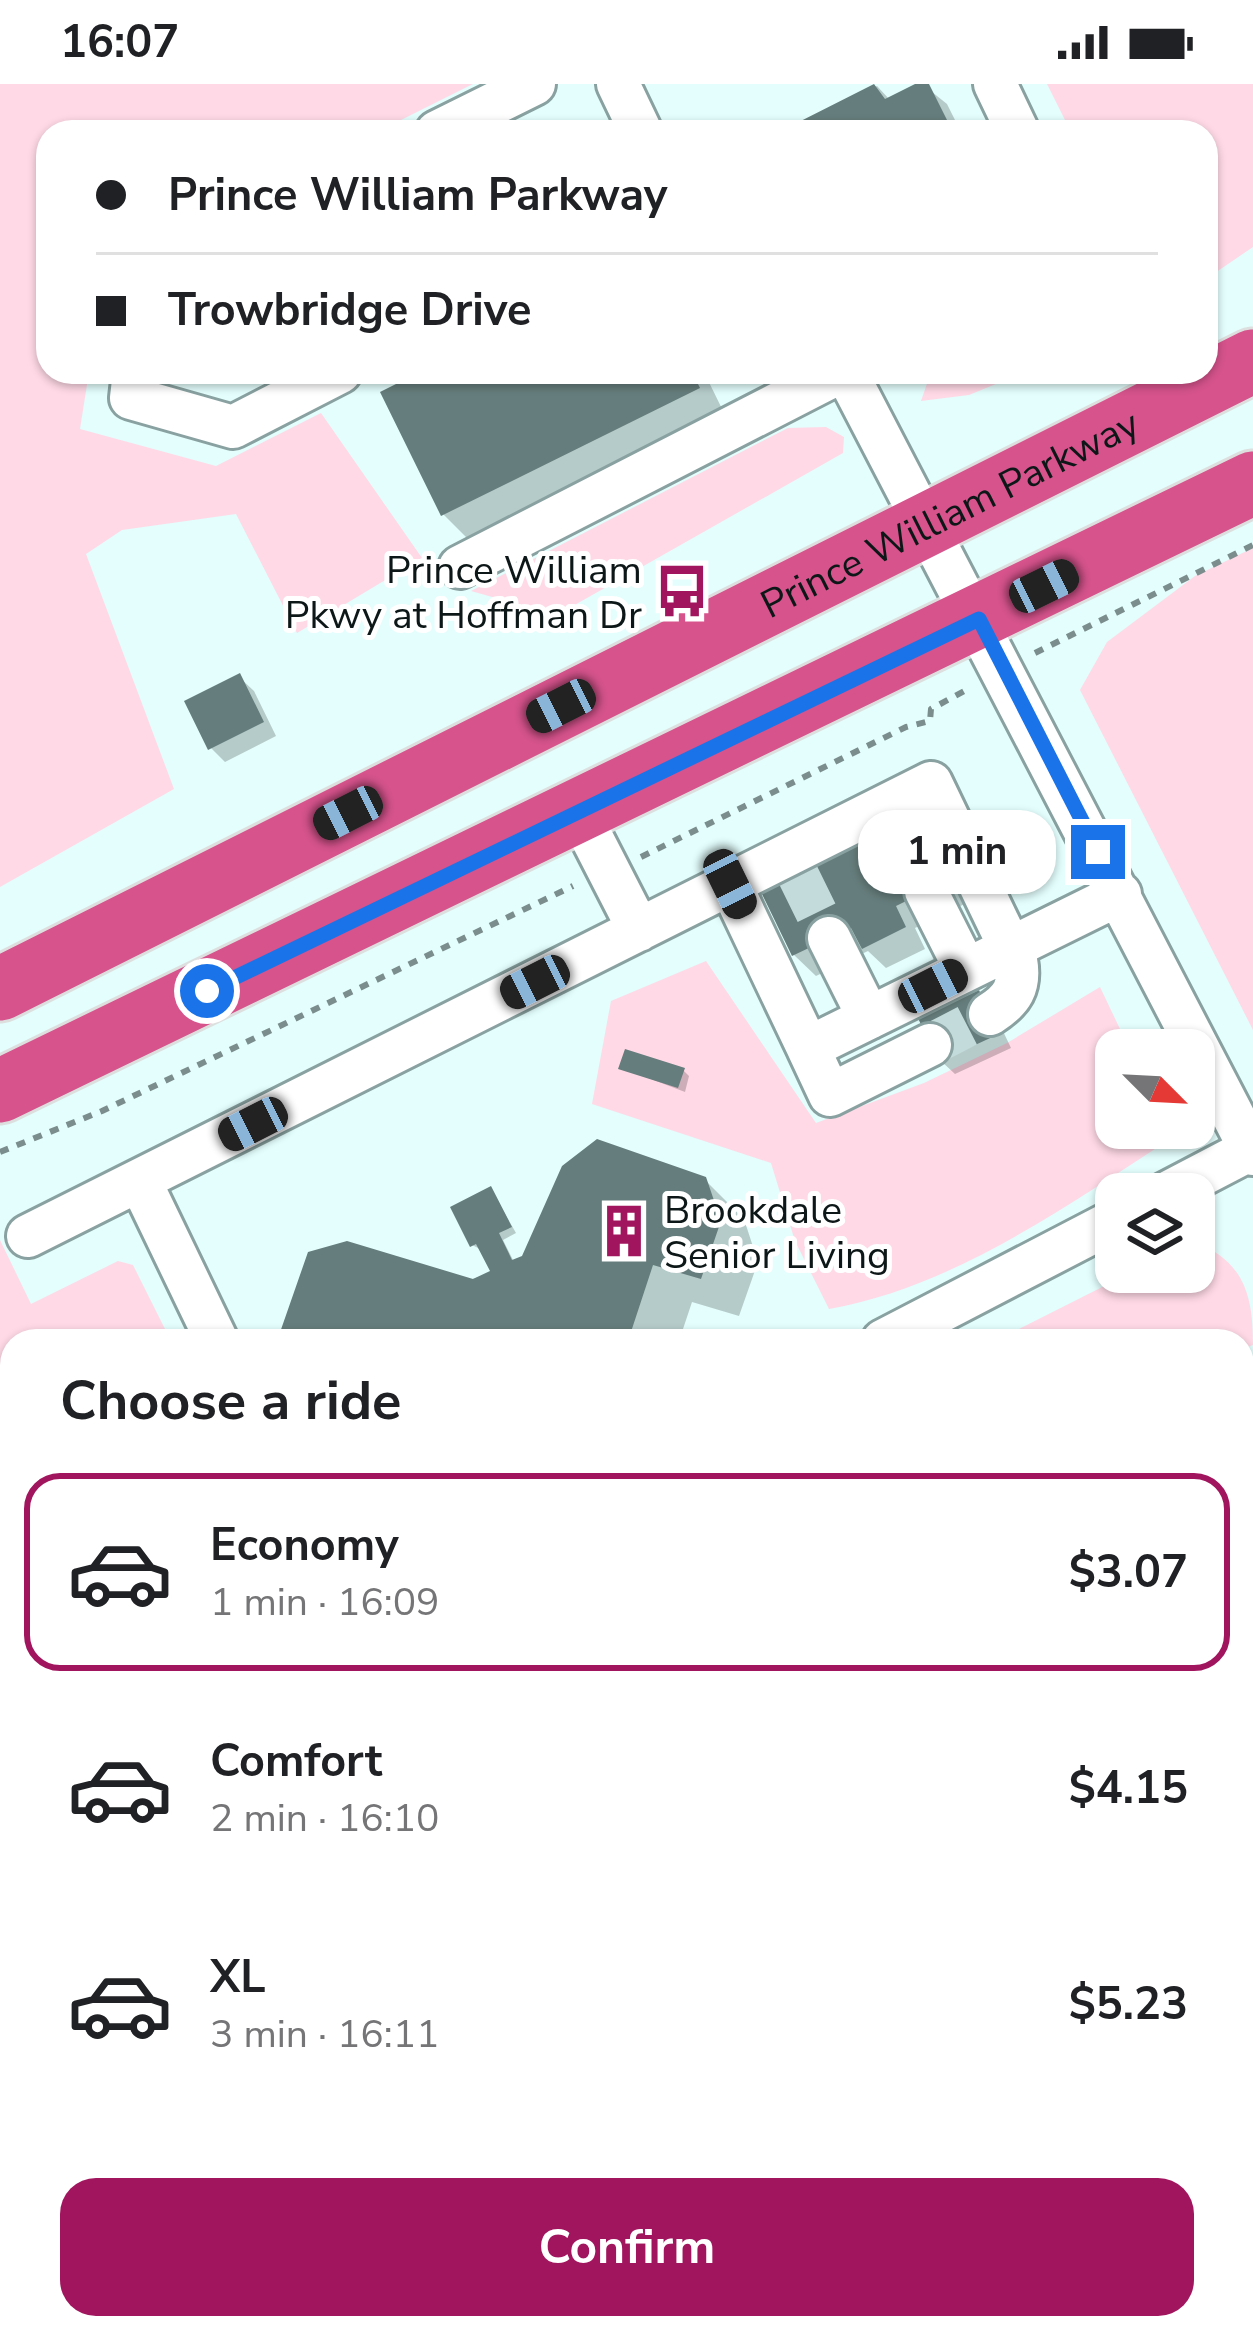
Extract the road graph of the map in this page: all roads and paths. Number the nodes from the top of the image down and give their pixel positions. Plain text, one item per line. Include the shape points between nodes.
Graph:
1 (534, 84) edge
2 (618, 84) edge
3 (995, 84) edge
4 (461, 120) edge
5 (635, 120) edge
6 (1012, 120) edge
7 (1253, 361) edge
8 (1218, 378) edge
9 (133, 384) edge
10 (317, 384) edge
11 (850, 384) edge
12 (1206, 384) edge
13 (769, 388) edge
14 (1253, 483) edge
15 (928, 521) junction
16 (1253, 545) edge
17 (460, 567) dead end
18 (979, 619) junction
19 (1068, 636) dead end
20 (931, 709) dead end
21 (578, 811) junction
22 (649, 854) dead end
23 (730, 884) junction
24 (926, 891) tunnel mouth
25 (1120, 894) junction
26 (548, 896) dead end
27 (639, 930) junction
28 (829, 938) tunnel mouth
29 (1012, 947) junction
30 (966, 970) junction
31 (0, 989) edge
32 (990, 1014) tunnel mouth
33 (868, 1018) junction
34 (930, 1045) tunnel mouth
35 (808, 1048) junction
36 (0, 1091) edge
37 (0, 1152) edge
38 (1252, 1152) edge
39 (1208, 1173) edge
40 (140, 1181) junction
41 (1095, 1231) edge
42 (28, 1237) dead end
43 (212, 1329) edge
44 (906, 1329) edge

1 - 4 street
2 - 5 street
3 - 6 street
7 - 8 highway, Prince William Parkway
9 - 10 street via 131,398 233,427
11 - 15 street
12 - 15 highway, Prince William Parkway
13 - 17 street
14 - 18 highway
15 - 18 street
15 - 31 highway, Prince William Parkway
16 - 19 path
18 - 21 highway
18 - 25 street
20 - 22 path via 930,721
21 - 27 street
21 - 36 highway
23 - 27 street
23 - 29 street via 793,865 890,817 931,783
23 - 35 street
24 - 30 street
25 - 29 street
25 - 38 street
26 - 37 path via 102,1111
27 - 40 street
28 - 33 street
29 - 30 street
29 - 32 street via 1016,987
30 - 33 street
33 - 35 street
34 - 35 street via 830,1095
38 - 39 street
40 - 42 street
40 - 43 street
41 - 44 street

